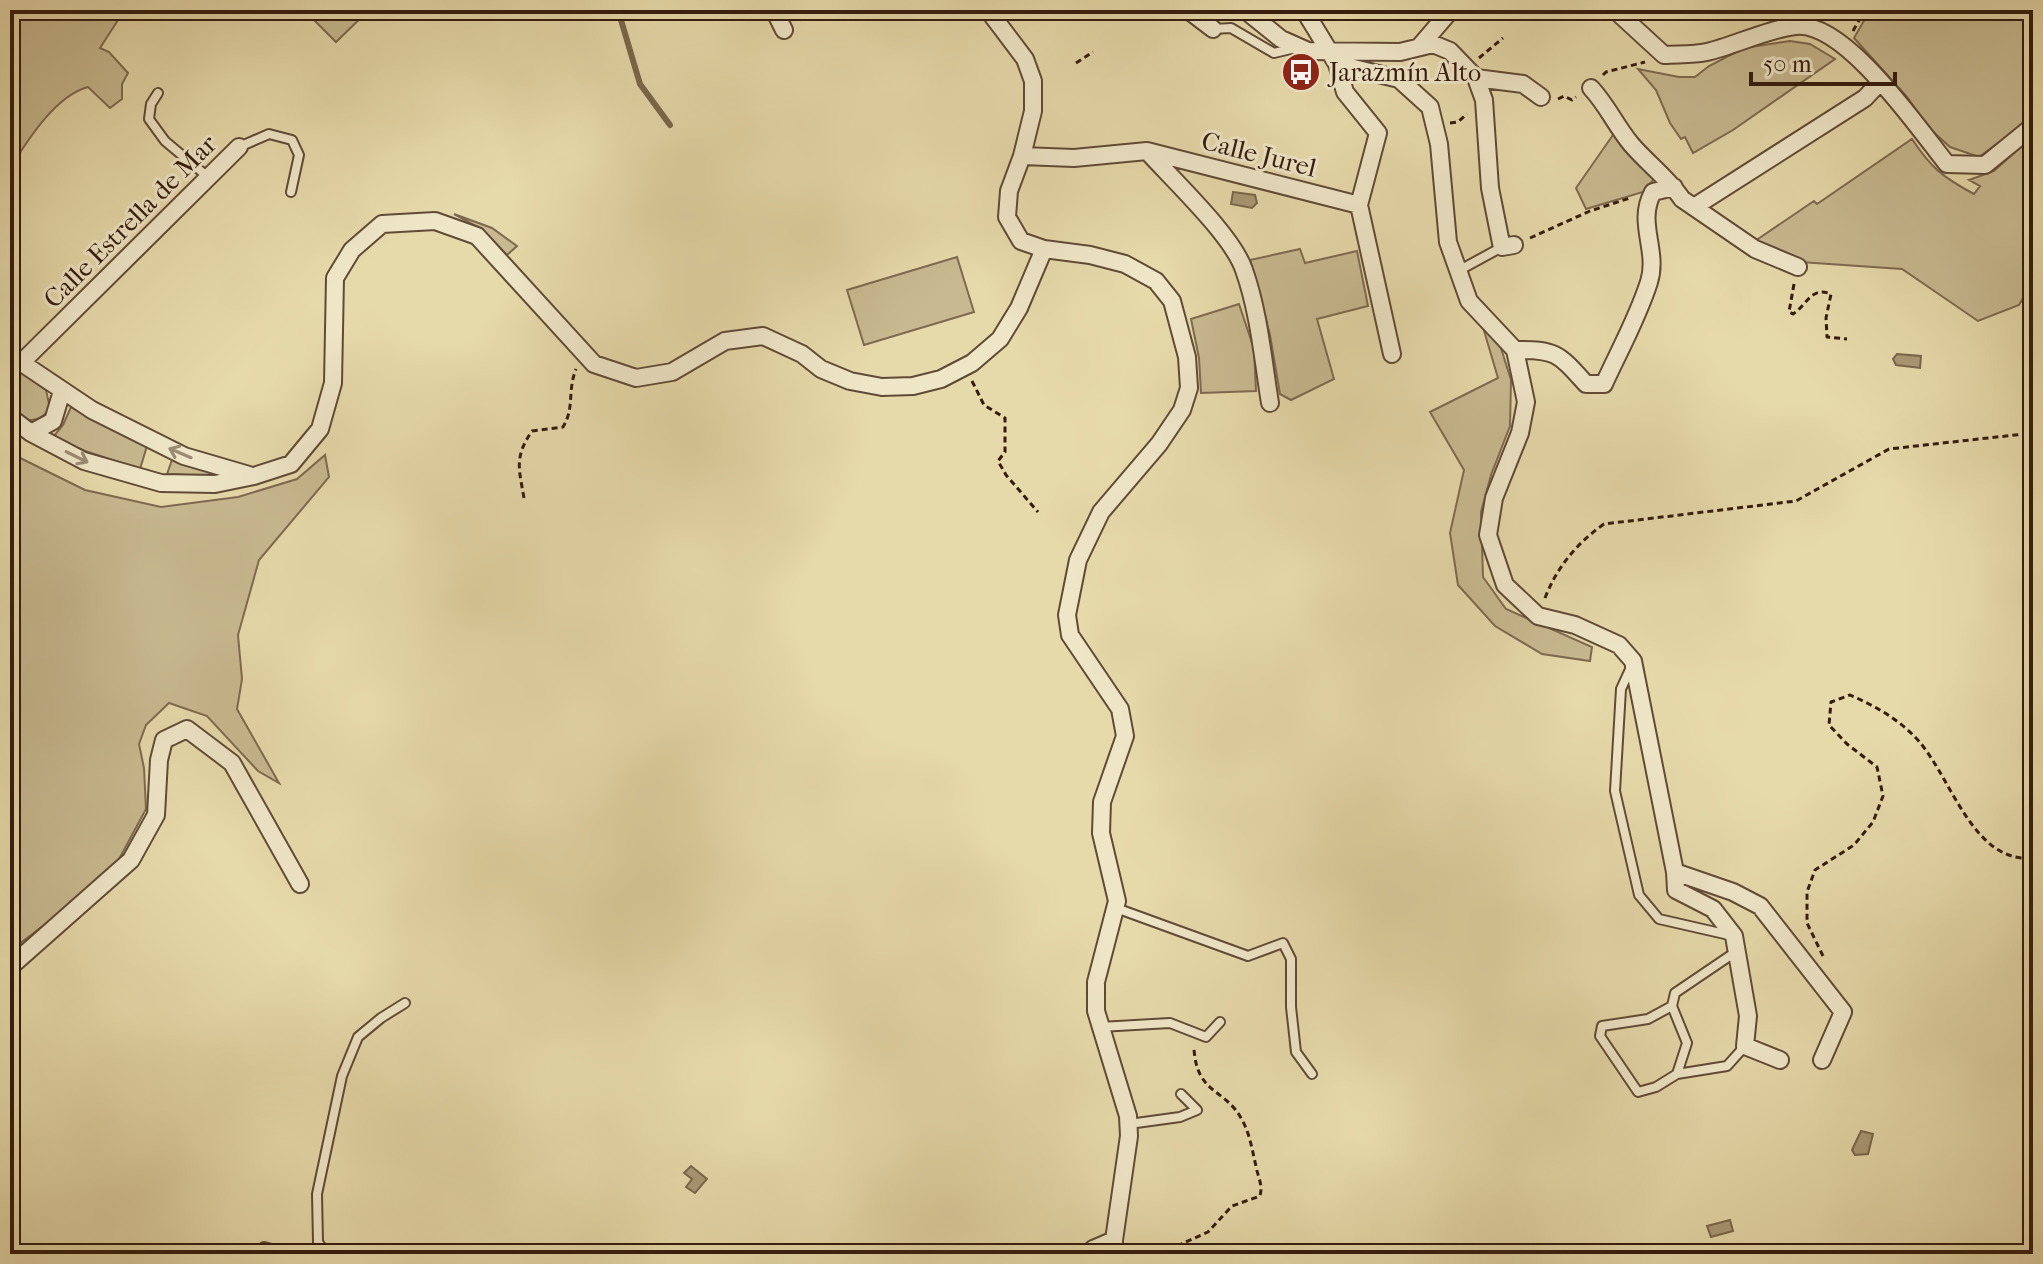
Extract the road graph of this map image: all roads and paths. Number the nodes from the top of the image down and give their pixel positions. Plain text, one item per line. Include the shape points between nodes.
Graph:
1 (774, 10) edge
2 (988, 10) edge
3 (1188, 10) edge
4 (1245, 10) edge
5 (1304, 10) edge
6 (1451, 10) edge
7 (1615, 10) edge
8 (1837, 10) edge
9 (1865, 10) edge
10 (1806, 18) edge
11 (1834, 20) dead end
12 (1213, 29) joint
13 (784, 30) dead end
14 (1503, 38) dead end
15 (1845, 44) junction
16 (1420, 46) junction
17 (1299, 47) junction
18 (1093, 52) dead end
19 (1487, 52) dead end
20 (1664, 55) junction
21 (1334, 57) junction
22 (1076, 63) dead end
23 (1476, 78) junction
24 (1880, 82) junction
25 (1591, 88) junction
26 (158, 93) dead end
27 (1541, 97) joint
28 (1484, 100) junction
29 (1434, 125) junction
30 (2033, 126) edge
31 (239, 147) joint
32 (1147, 151) junction
33 (1022, 156) junction
34 (209, 177) junction
35 (1674, 187) junction
36 (291, 192) dead end
37 (1653, 192) junction
38 (1359, 205) junction
39 (1694, 207) junction
40 (1508, 246) junction
41 (1044, 249) junction
42 (1793, 265) joint
43 (1458, 271) junction
44 (1847, 339) dead end
45 (1515, 350) junction
46 (1392, 354) dead end
47 (587, 355) junction
48 (15, 359) edge
49 (964, 367) junction
50 (62, 391) junction
51 (1270, 403) dead end
52 (10, 417) edge
53 (31, 433) junction
54 (2033, 433) edge
55 (254, 476) junction
56 (524, 498) dead end
57 (1038, 512) dead end
58 (1538, 616) junction
59 (1633, 661) junction
60 (2033, 858) edge
61 (1675, 872) junction
62 (300, 884) dead end
63 (1116, 908) junction
64 (1735, 944) junction
65 (1824, 959) dead end
66 (10, 967) edge
67 (405, 1003) dead end
68 (1672, 1006) junction
69 (1220, 1022) dead end
70 (1100, 1027) junction
71 (1193, 1033) junction
72 (1745, 1046) junction
73 (1780, 1060) dead end
74 (1822, 1060) dead end
75 (1312, 1074) dead end
76 (1677, 1074) junction
77 (1181, 1094) dead end
78 (1128, 1124) junction
79 (264, 1247) dead end
80 (1114, 1247) edge
81 (291, 1254) edge
82 (326, 1254) edge
83 (1090, 1254) edge
84 (1138, 1254) edge

1 - 13 street
2 - 33 street via 1025,59 1033,81 1033,111
3 - 12 street
4 - 17 street
5 - 21 street
6 - 16 street
7 - 20 street
8 - 11 path
9 - 15 path
10 - 15 street
10 - 20 street via 1798,25 1704,53
12 - 17 lane via 1231,28 1274,53
14 - 19 path
15 - 24 street
16 - 21 street
16 - 23 street via 1433,44 1450,51
17 - 21 street
18 - 22 path
20 - 25 path via 1606,72
21 - 29 street via 1399,79 1430,107
21 - 38 street via 1345,92 1378,133
23 - 27 street via 1523,84
23 - 28 street
24 - 30 street via 1947,164 1985,165
24 - 39 street via 1865,98
25 - 27 path via 1572,100
25 - 35 street via 1626,138
26 - 34 lane via 149,119 165,141
28 - 29 path via 1458,122
28 - 40 street via 1490,188
29 - 43 street via 1448,242
31 - 34 street, Calle Estrella de Mar
31 - 36 lane via 269,134 292,140 299,155
32 - 33 street, Calle Jurel via 1074,158
32 - 38 street, Calle Jurel
32 - 51 street via 1232,246 1244,269
33 - 41 street via 1009,191 1007,217 1021,241
34 - 48 street, Calle Estrella de Mar
35 - 37 street
35 - 39 street
37 - 40 path via 1590,211
37 - 45 street via 1645,215 1650,280 1604,384 1586,384 1562,357 1542,349
38 - 46 street
39 - 42 street via 1755,249
40 - 43 lane
41 - 49 street via 1000,339
41 - 63 street via 1125,264 1156,281 1172,301 1187,357 1189,388 1182,410 1101,512 1078,560 1067,615 1070,635 1120,709 1125,736 1101,818
42 - 44 path via 1789,312 1800,309 1814,293 1831,294 1827,337
43 - 45 street via 1469,301
45 - 58 street via 1526,402 1520,433 1494,498 1488,535 1505,585
47 - 49 street via 594,364 636,378 672,372 725,341 763,336 821,369 882,387 913,386
47 - 55 street via 477,236 435,221 382,224 352,250 335,278 333,383 320,429 291,464
47 - 56 path via 570,387 571,413 563,427 532,431 521,447 518,465
48 - 50 street, Calle Estrella de Mar
49 - 57 path via 984,405 1005,418 1005,452 998,461
50 - 53 street via 53,421
55 -> 50 street, Calle Estrella de Mar via 184,456
52 - 53 street
53 -> 55 street via 84,461 161,483 215,484
54 - 58 path via 1889,449 1796,501 1604,524 1581,540 1552,581
58 - 59 street via 1619,645
59 - 61 street
59 - 64 lane via 1621,689 1615,791 1639,895 1659,919
60 - 65 path via 1995,849 1971,826 1915,736 1850,695 1831,702 1829,725 1877,767 1883,796 1873,822 1854,845 1815,870 1807,892 1807,923
61 - 64 street via 1676,890 1713,909
61 - 74 street via 1760,906 1843,1012
62 - 66 street via 232,763 187,729 164,740 156,815 131,860
63 - 70 street via 1096,982
63 - 75 lane via 1248,956 1283,943 1291,959 1296,1052
64 - 68 lane via 1675,993
64 - 72 street via 1748,1016
67 - 82 lane via 358,1037 342,1076 317,1194 318,1242
68 - 76 lane via 1687,1043
68 - 76 lane via 1648,1019 1602,1026 1600,1036 1638,1092
69 - 71 lane via 1206,1037
70 - 71 lane via 1170,1023
70 - 78 street
71 - 84 path via 1204,1083 1241,1116 1262,1185 1260,1196 1232,1206 1208,1232 1168,1250
72 - 73 street
72 - 76 lane via 1727,1066
77 - 78 lane via 1197,1110
78 - 80 street
79 - 81 lane
80 - 83 street

